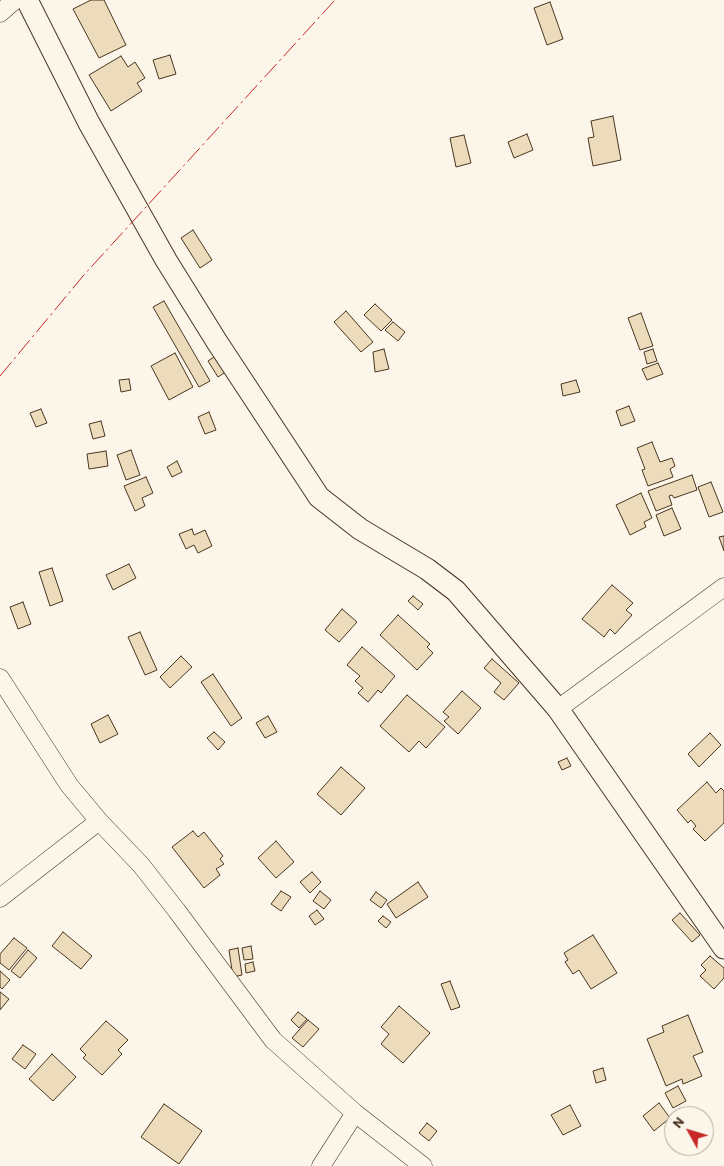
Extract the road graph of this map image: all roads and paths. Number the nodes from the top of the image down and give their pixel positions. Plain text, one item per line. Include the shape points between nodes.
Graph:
1 (15, 0) edge
2 (27, 0) edge
3 (0, 13) edge
4 (724, 587) edge
5 (0, 678) edge
6 (558, 709) junction
7 (99, 821) junction
8 (0, 898) edge
9 (724, 948) edge
10 (355, 1114) junction
11 (321, 1166) edge
12 (423, 1166) edge

1 - 3 street
2 - 6 street via 89,123 166,260 319,497 360,529 427,569 456,591
4 - 6 street
5 - 7 street via 69,785
6 - 9 street
7 - 8 street
7 - 10 street via 178,911 273,1040
10 - 11 street
10 - 12 street

